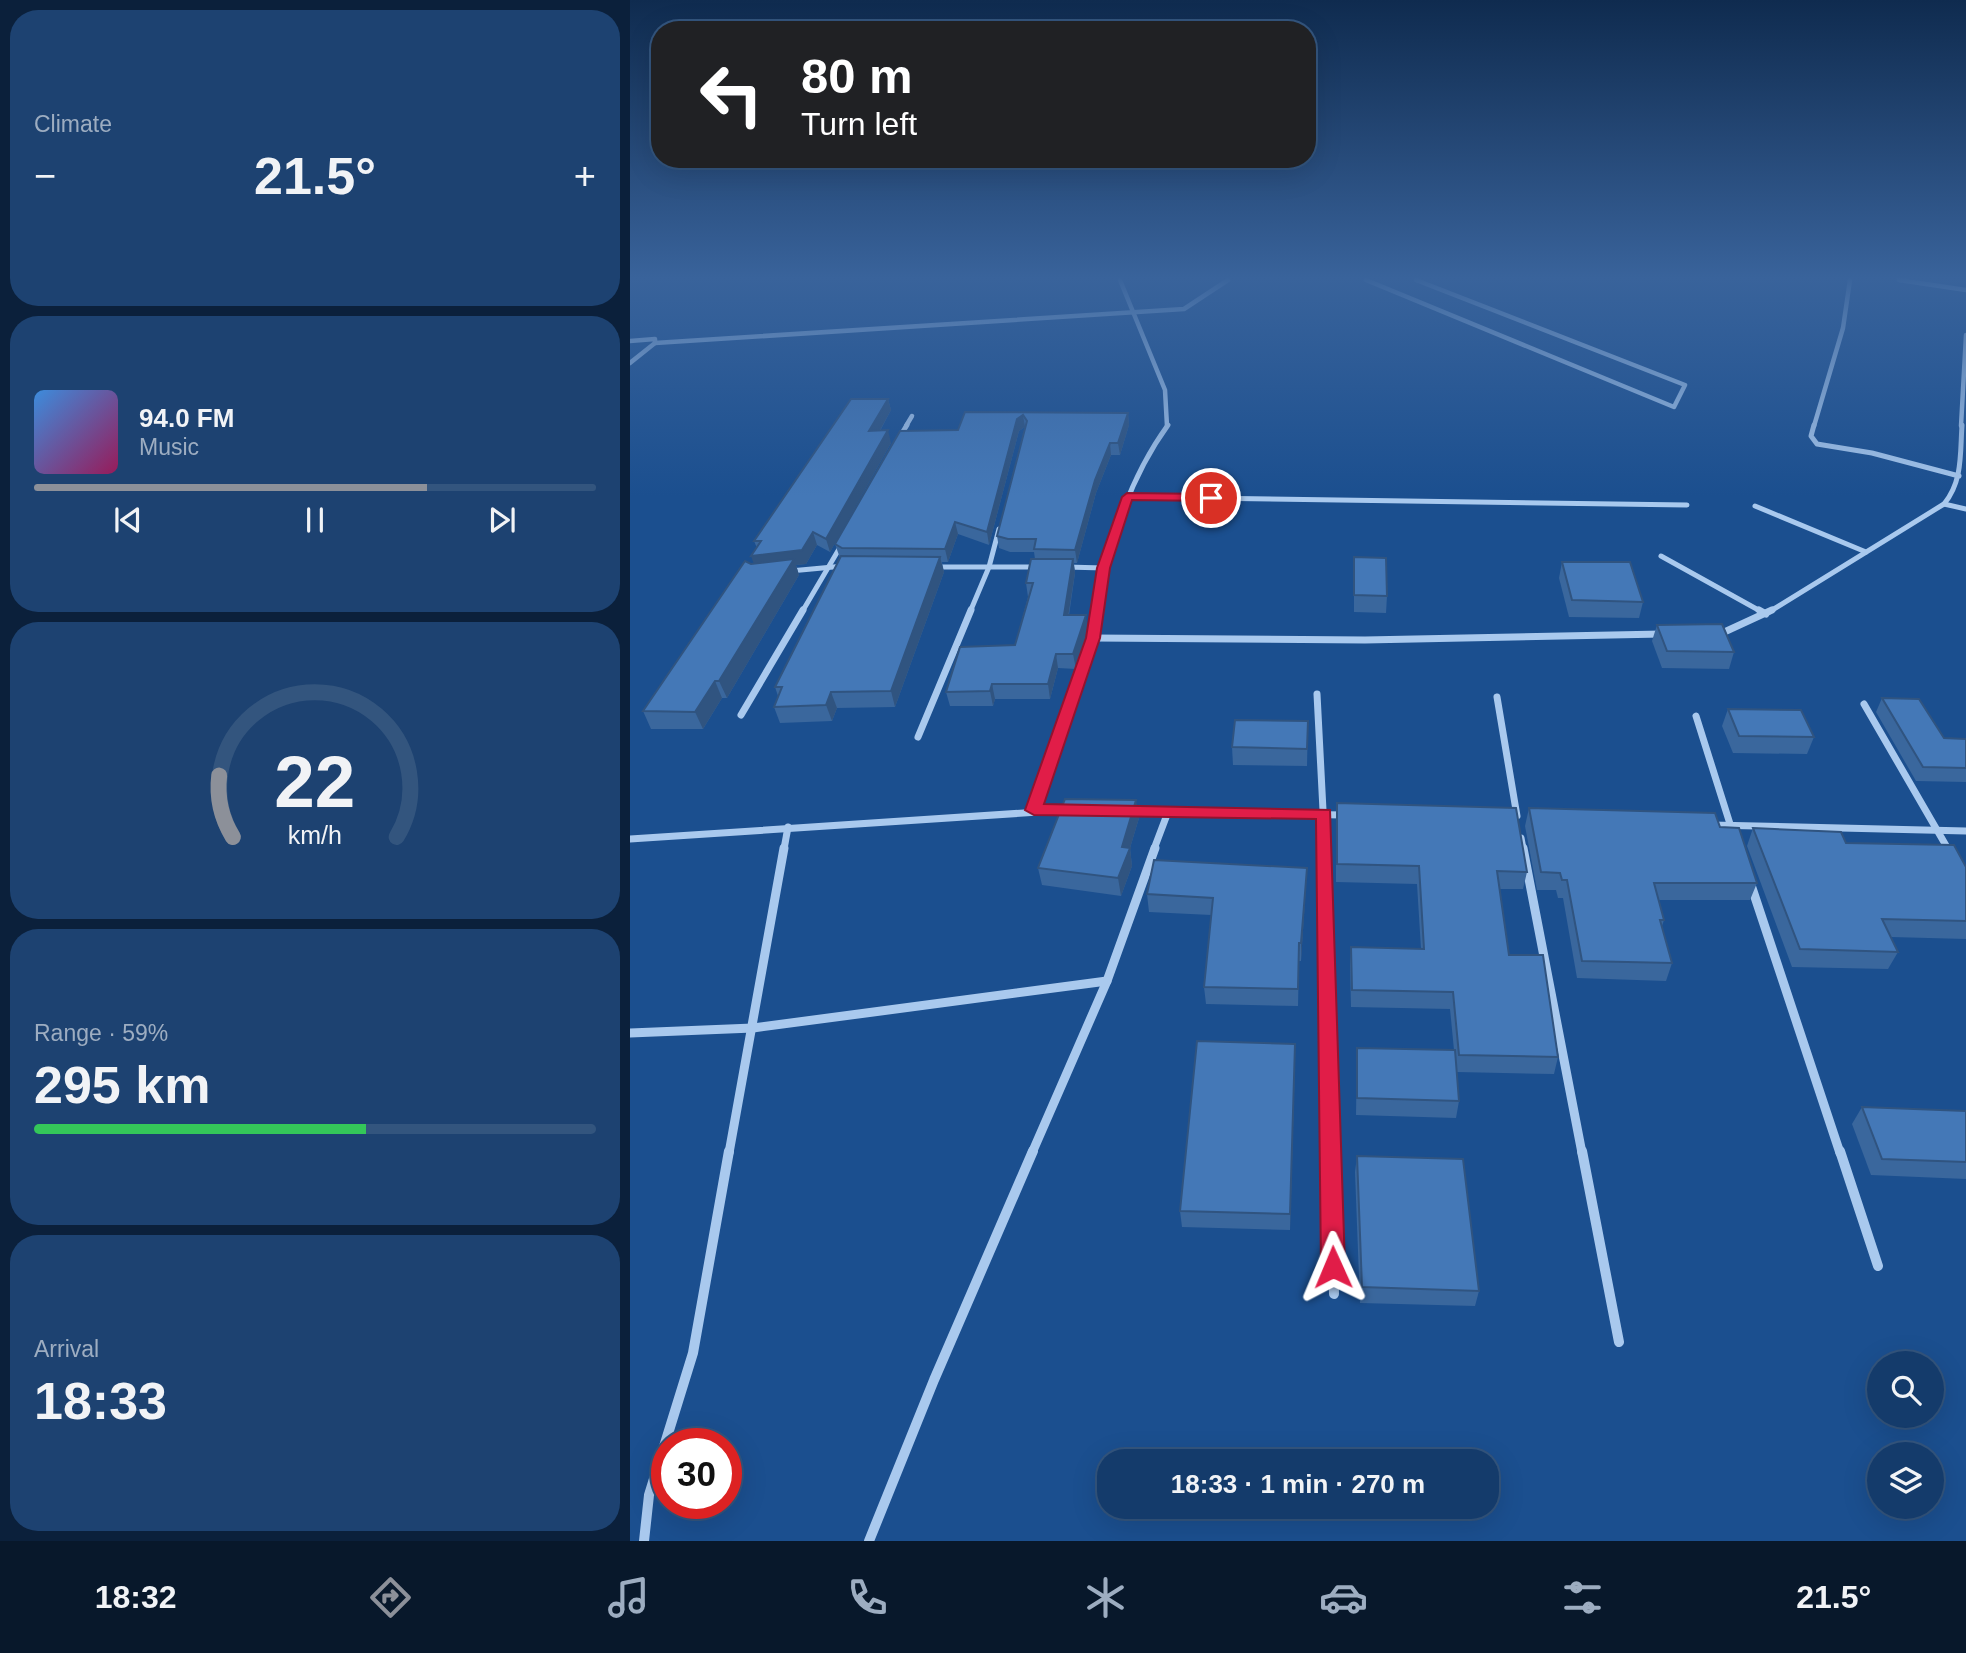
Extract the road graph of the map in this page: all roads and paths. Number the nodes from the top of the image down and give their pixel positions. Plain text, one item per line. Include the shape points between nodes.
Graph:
1 (644, 352) edge
2 (1150, 352) edge
3 (1539, 352) edge
4 (1599, 352) edge
5 (1836, 352) edge
6 (1965, 352) edge
7 (630, 363) edge
8 (912, 416) dead end
9 (893, 450) edge
10 (1959, 476) junction
11 (1127, 497) junction
12 (1944, 504) junction
13 (1687, 505) dead end
14 (1755, 506) dead end
15 (1966, 509) edge
16 (1002, 518) edge
17 (849, 531) edge
18 (1866, 552) junction
19 (1661, 556) dead end
20 (830, 566) junction
21 (856, 566) edge
22 (922, 566) edge
23 (989, 567) junction
24 (1040, 567) edge
25 (1053, 567) edge
26 (1104, 568) junction
27 (781, 572) edge
28 (1766, 614) junction
29 (1675, 634) edge
30 (1711, 634) edge
31 (1093, 638) junction
32 (1317, 694) dead end
33 (1497, 697) dead end
34 (1864, 704) dead end
35 (741, 715) dead end
36 (1696, 716) dead end
37 (918, 737) dead end
38 (1034, 810) junction
39 (1074, 810) edge
40 (1114, 811) edge
41 (1168, 812) junction
42 (1324, 814) junction
43 (1352, 815) edge
44 (1504, 821) edge
45 (1517, 821) junction
46 (1531, 822) edge
47 (1704, 825) edge
48 (1731, 826) junction
49 (788, 827) junction
50 (1939, 831) junction
51 (1966, 831) edge
52 (630, 839) edge
53 (1735, 839) edge
54 (1955, 864) edge
55 (1748, 877) edge
56 (1107, 981) junction
57 (753, 1028) junction
58 (630, 1032) edge
59 (1878, 1266) dead end
60 (1334, 1294) dead end
61 (1619, 1342) dead end
62 (644, 1541) edge
63 (869, 1541) edge

1 - 7 street
2 - 11 street via 1165,390 1168,425 1149,449
3 - 4 street via 1674,407 1685,385
5 - 10 street via 1811,436 1817,444
6 - 10 street
8 - 9 street
10 - 12 street
11 - 13 street
11 - 26 street
12 - 15 street
12 - 18 street
14 - 18 street
16 - 23 street
17 - 20 street
18 - 28 street
19 - 28 street
20 - 21 street
20 - 27 street
20 - 35 street
22 - 23 street
23 - 24 street
23 - 37 street
25 - 26 street
26 - 31 street
28 - 30 street via 1723,634
29 - 31 street via 1365,640
31 - 38 street
32 - 42 street
33 - 45 street
34 - 50 street
36 - 48 street
38 - 39 street
38 - 49 street
40 - 41 street
41 - 42 street
41 - 56 street
42 - 43 street
42 - 60 street
44 - 45 street
45 - 46 street
45 - 61 street
47 - 48 street
48 - 50 street
48 - 53 street
49 - 52 street
49 - 57 street
50 - 51 street
50 - 54 street
55 - 59 street
56 - 57 street
56 - 63 street
57 - 58 street
57 - 62 street via 693,1353 649,1495

